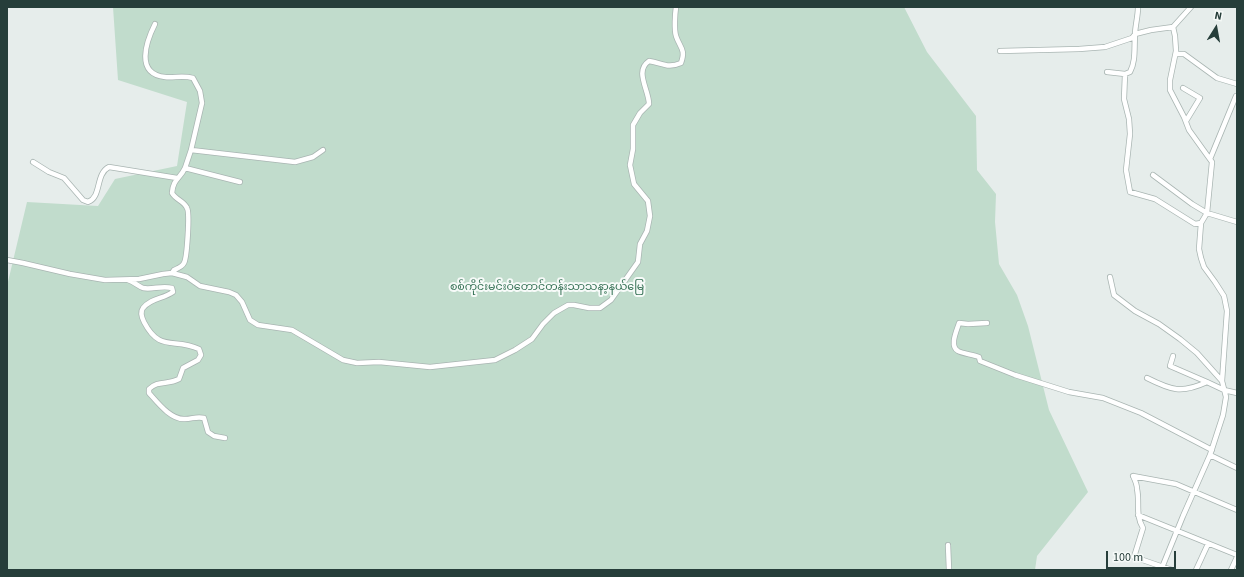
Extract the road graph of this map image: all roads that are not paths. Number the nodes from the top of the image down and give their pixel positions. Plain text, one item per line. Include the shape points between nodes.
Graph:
1 (676, 7) edge
2 (1138, 7) edge
3 (1191, 7) edge
4 (155, 24) dead end
5 (1173, 27) junction
6 (1135, 34) junction
7 (1000, 51) dead end
8 (1176, 54) junction
9 (1107, 72) dead end
10 (1125, 74) junction
11 (1237, 84) edge
12 (1183, 88) dead end
13 (1236, 96) edge
14 (1186, 121) junction
15 (191, 150) junction
16 (323, 150) dead end
17 (1210, 159) junction
18 (33, 162) dead end
19 (185, 168) junction
20 (1152, 175) dead end
21 (177, 178) junction
22 (240, 182) dead end
23 (1206, 213) junction
24 (1237, 222) edge
25 (1201, 223) junction
26 (7, 260) edge
27 (172, 273) junction
28 (1110, 277) dead end
29 (125, 279) junction
30 (987, 323) dead end
31 (1173, 356) dead end
32 (1146, 378) dead end
33 (1222, 381) junction
34 (1207, 382) junction
35 (1224, 390) junction
36 (1237, 393) edge
37 (225, 438) dead end
38 (1211, 452) junction
39 (1237, 468) edge
40 (1194, 492) junction
41 (1237, 510) edge
42 (1138, 515) junction
43 (1177, 531) junction
44 (1208, 544) junction
45 (948, 545) dead end
46 (1237, 556) edge
47 (1162, 568) edge
48 (949, 570) edge
49 (1172, 570) edge
50 (1196, 570) edge
51 (1231, 570) edge

1 - 27 street via 676,35 683,49 682,63 668,66 649,61 644,64 642,71 649,104 633,125 630,165 634,184 648,201 650,216 647,231 640,244 638,262 611,300 600,308 568,305 554,313 532,339 496,360 430,367 379,362 357,363 343,360 292,330 258,325 250,320 236,295 200,286
2 - 6 street
3 - 5 street
4 - 15 street via 144,59 148,68 160,76 193,78 200,91 202,103
5 - 6 street
5 - 8 street
6 - 7 street via 1132,38 1105,47
6 - 10 street via 1134,66
8 - 11 street via 1184,54 1217,78
8 - 14 street via 1170,90
9 - 10 street
10 - 25 street via 1124,99 1130,134 1126,170 1130,192 1155,199 1195,224
12 - 14 street via 1200,98
13 - 17 street
14 - 17 street via 1189,130
15 - 16 street via 295,162 313,157
15 - 19 street
17 - 23 street via 1212,162
18 - 21 street via 64,178 83,200 88,202 94,198 102,172 109,167
19 - 21 street
19 - 22 street
20 - 23 street
21 - 27 street via 172,193 184,203 188,211 186,256 180,268
23 - 24 street
23 - 25 street
25 - 33 street via 1200,258 1224,296 1227,311
26 - 29 street via 105,280
27 - 29 street
28 - 33 street via 1114,295 1180,339 1197,353
29 - 37 street via 142,287 172,288 173,292 169,295 150,302 142,309 143,319 152,335 160,341 189,344 199,349 201,355 198,360 183,368 179,380 152,385 149,393 176,418 204,418 208,432
30 - 38 street via 959,323 955,335 955,348 1015,375 1069,392 1103,398 1141,413
31 - 34 street via 1170,366
32 - 34 street via 1164,387 1185,390
33 - 35 street
34 - 35 street
35 - 36 street
35 - 38 street via 1226,397 1223,415
38 - 39 street
38 - 40 street
40 - 41 street
40 - 42 street via 1176,484 1133,476 1137,488
40 - 43 street
42 - 43 street
42 - 47 street via 1143,528 1134,557
43 - 44 street
43 - 47 street
44 - 46 street
44 - 50 street
45 - 48 street
46 - 51 street
47 - 49 street

